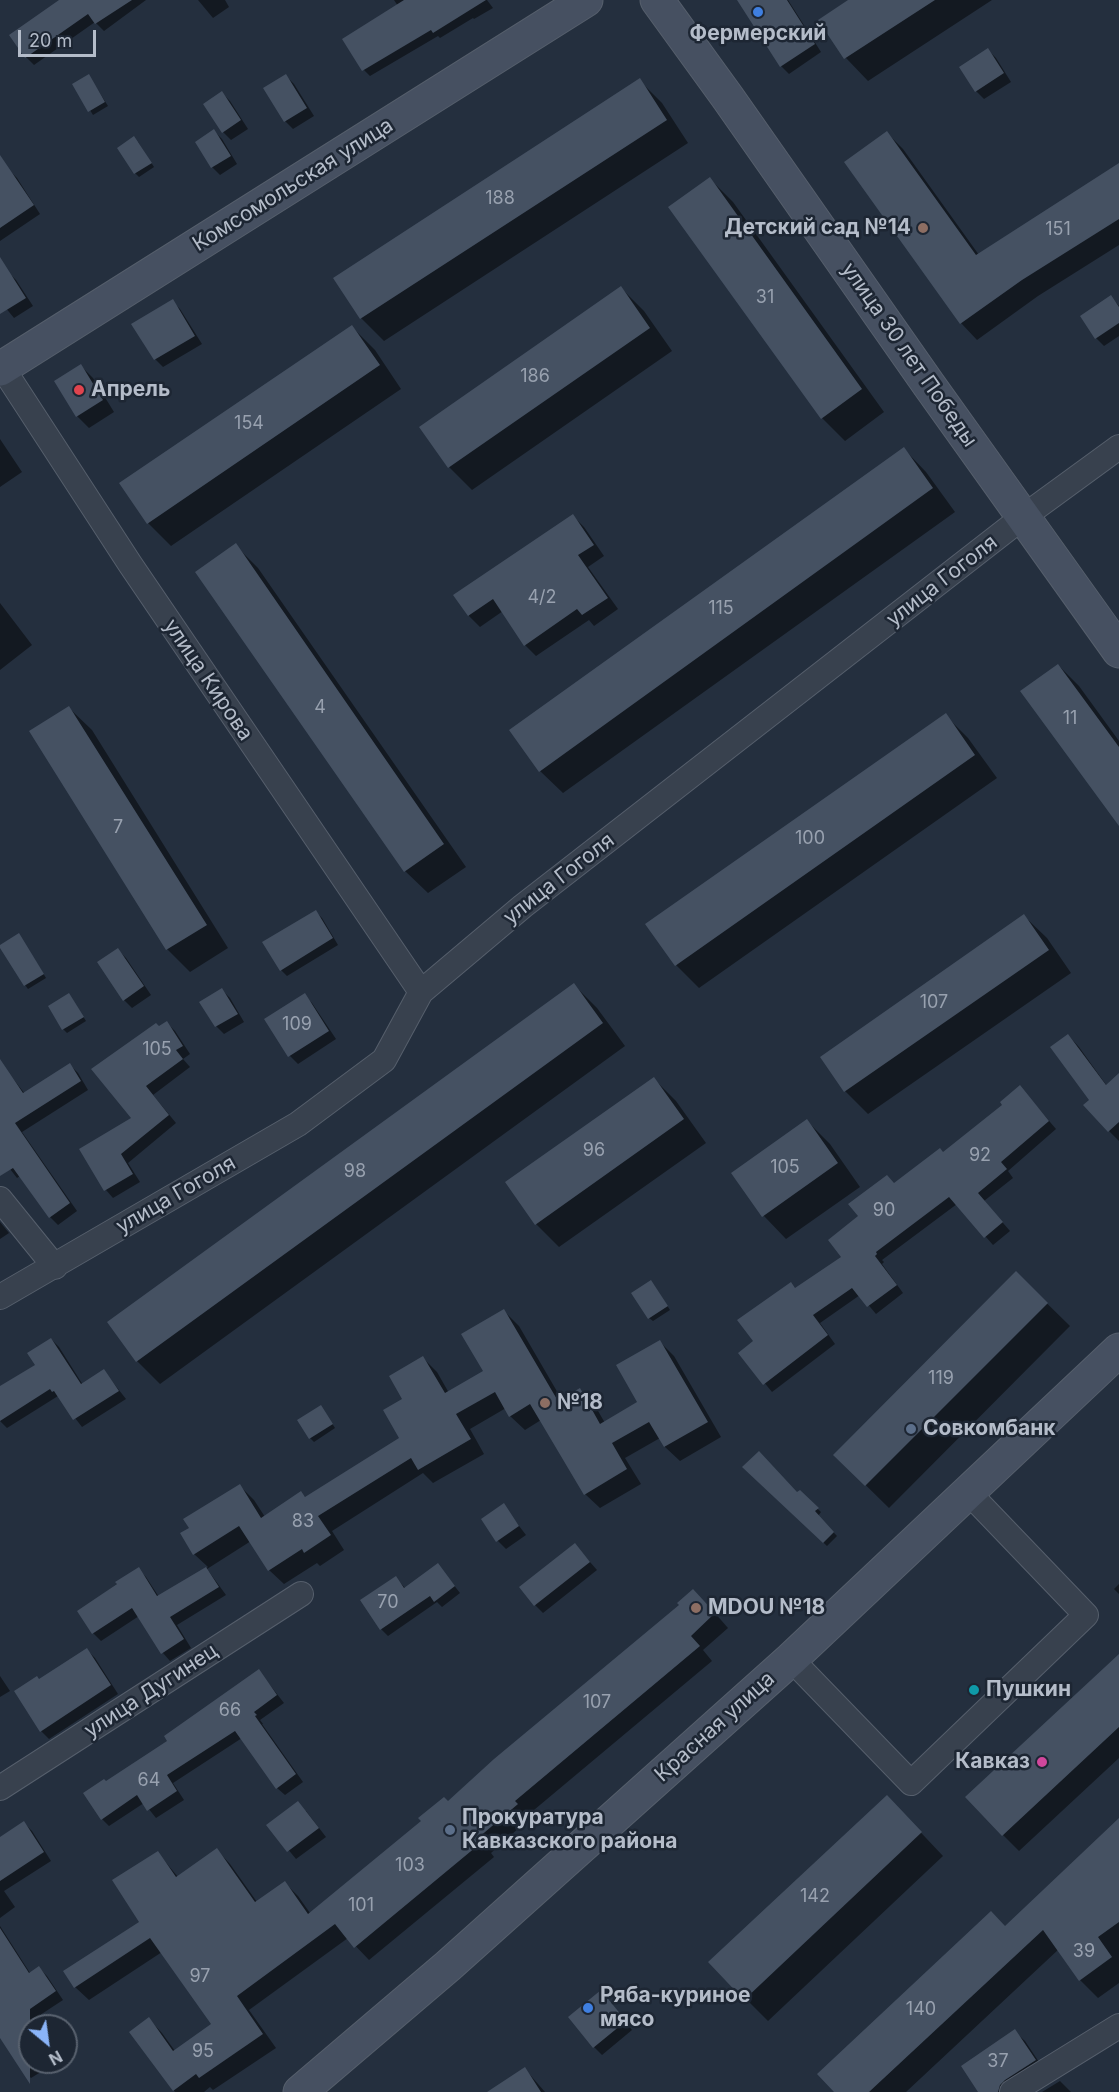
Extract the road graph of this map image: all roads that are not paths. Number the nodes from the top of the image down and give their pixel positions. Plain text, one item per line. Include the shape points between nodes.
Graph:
1 (586, 0) edge
2 (657, 0) edge
3 (1, 367) edge
4 (1119, 447) edge
5 (1023, 517) junction
6 (1119, 651) edge
7 (421, 992) junction
8 (0, 1199) edge
9 (55, 1267) junction
10 (0, 1297) edge
11 (1119, 1350) edge
12 (968, 1492) junction
13 (301, 1594) dead end
14 (791, 1659) junction
15 (0, 1788) edge
16 (1119, 2026) edge
17 (300, 2092) edge
18 (1012, 2092) edge

1 - 3 main road, Комсомольская улица
2 - 5 main road, улица 30 лет Победы
3 - 7 street, улица Кирова
4 - 5 street, улица Гоголя
5 - 6 main road, улица 30 лет Победы
5 - 7 street, улица Гоголя via 523,906
7 - 9 street, улица Гоголя via 384,1060 298,1124
8 - 9 street
9 - 10 street, улица Гоголя
11 - 12 main road, Красная улица
12 - 14 main road, Красная улица
12 - 14 street via 1086,1615 911,1783
13 - 15 street, улица Дугинец
14 - 17 main road, Красная улица via 448,1966
16 - 18 street

